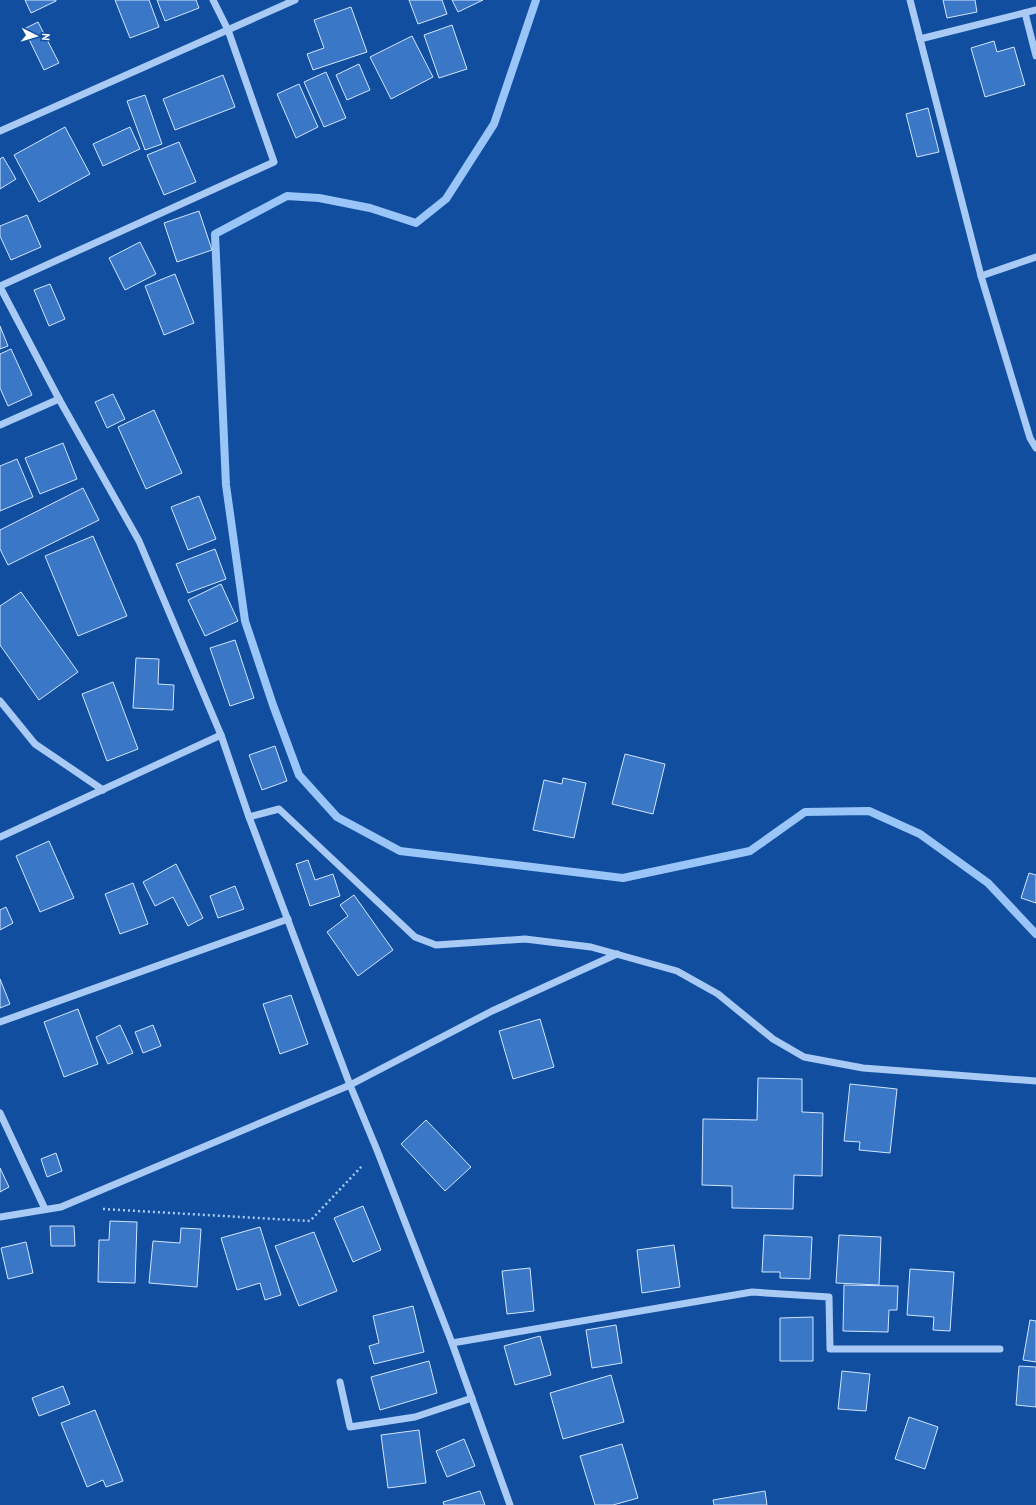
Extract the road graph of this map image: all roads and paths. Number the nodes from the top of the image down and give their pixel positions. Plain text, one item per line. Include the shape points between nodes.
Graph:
1 (213, 0) edge
2 (295, 0) edge
3 (910, 0) edge
4 (1036, 10) edge
5 (1025, 13) junction
6 (228, 30) junction
7 (920, 39) junction
8 (1036, 56) edge
9 (0, 131) edge
10 (1036, 257) edge
11 (982, 276) junction
12 (0, 287) edge
13 (59, 399) junction
14 (0, 426) edge
15 (1036, 448) edge
16 (0, 701) edge
17 (221, 734) junction
18 (103, 790) junction
19 (249, 817) junction
20 (0, 837) edge
21 (288, 919) junction
22 (617, 954) junction
23 (0, 1022) edge
24 (1036, 1081) edge
25 (350, 1086) junction
26 (0, 1113) edge
27 (377, 1150) junction
28 (45, 1209) junction
29 (100, 1209) dead end
30 (0, 1217) edge
31 (452, 1343) junction
32 (1000, 1349) dead end
33 (340, 1382) dead end
34 (472, 1398) junction
35 (510, 1505) edge

1 - 6 street
2 - 6 street
3 - 7 street
4 - 5 street
5 - 7 street
5 - 8 street
6 - 9 street
6 - 12 street via 274,162
7 - 11 street
10 - 11 street
11 - 15 street via 1030,438
12 - 13 street
13 - 14 street
13 - 17 street via 139,542
16 - 18 street via 35,744
17 - 18 street
17 - 19 street
18 - 20 street
19 - 21 street
19 - 22 street via 279,810 415,937 436,945 525,939 592,947
21 - 23 street
21 - 25 street
22 - 24 street via 684,975 718,994 773,1039 804,1057 862,1068
22 - 25 street via 492,1011
25 - 27 street
25 - 28 street via 61,1207
26 - 28 street
27 - 29 path via 310,1221
27 - 31 street
28 - 30 street
31 - 32 street via 752,1292 829,1297 830,1349
31 - 34 street
33 - 34 street via 350,1427 415,1417
34 - 35 street

